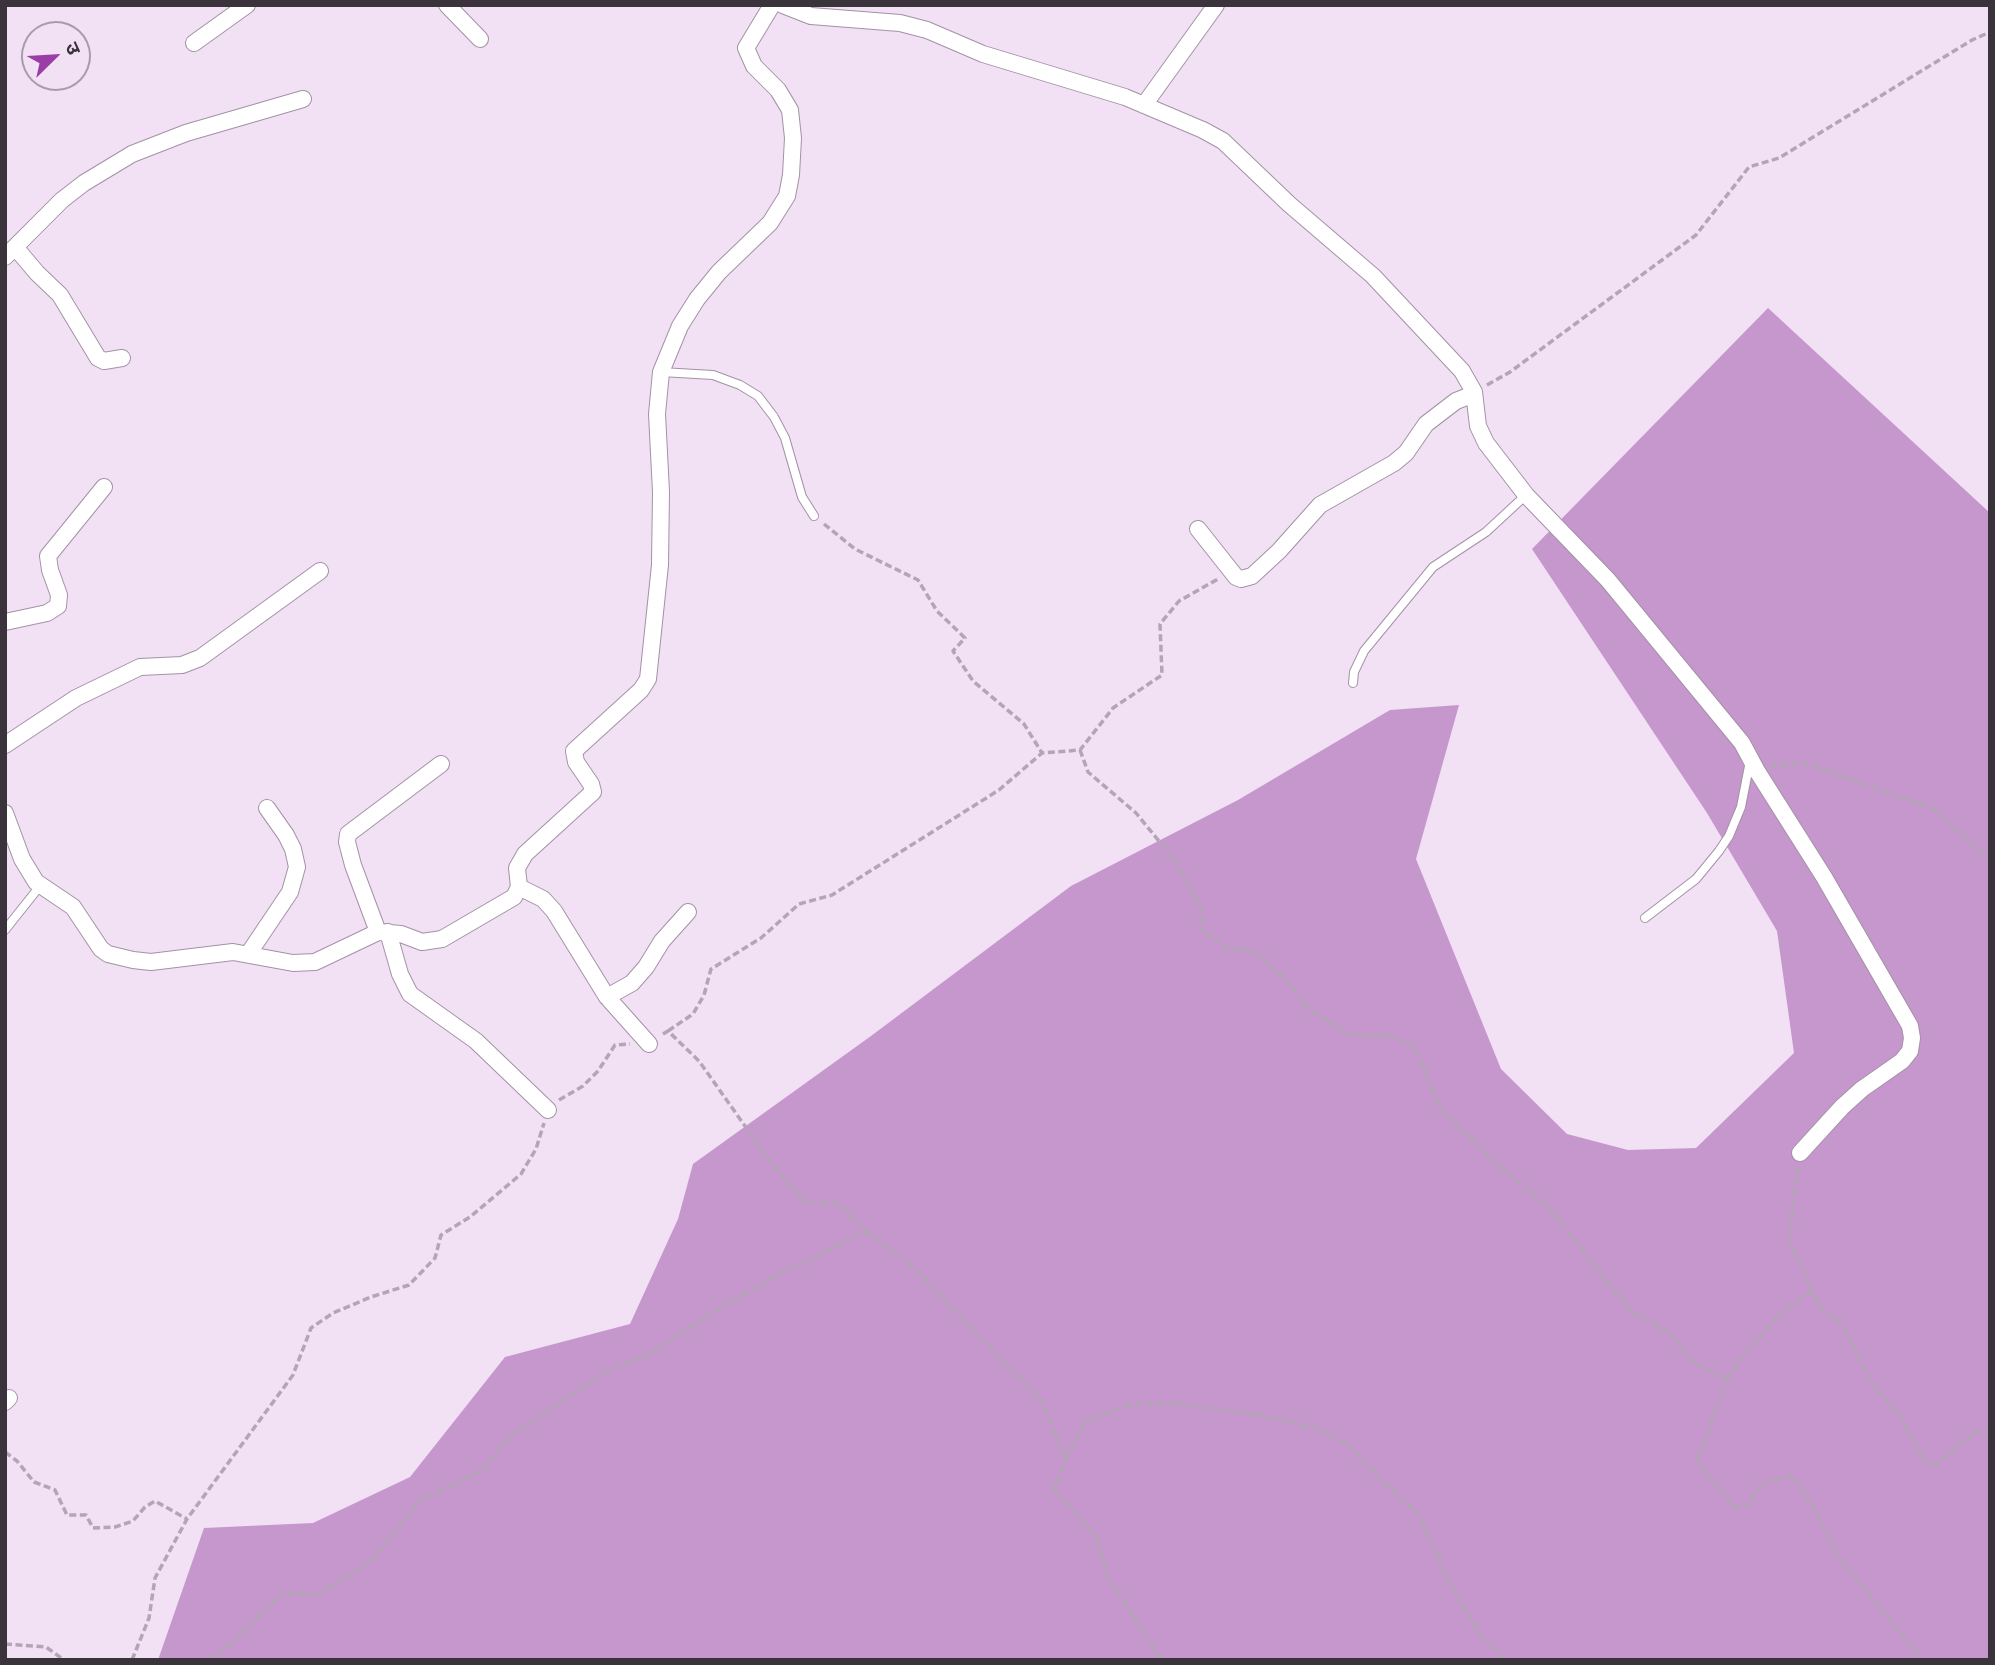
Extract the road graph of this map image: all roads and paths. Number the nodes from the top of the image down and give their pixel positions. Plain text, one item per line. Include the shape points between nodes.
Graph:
1 (247, 5) edge
2 (447, 5) edge
3 (772, 5) edge
4 (783, 5) edge
5 (1216, 5) edge
6 (854, 12) edge
7 (1990, 32) edge
8 (480, 39) dead end
9 (194, 43) dead end
10 (303, 99) dead end
11 (1144, 105) junction
12 (10, 252) edge
13 (122, 358) dead end
14 (661, 372) junction
15 (1474, 393) junction
16 (104, 487) dead end
17 (1526, 495) junction
18 (814, 516) joint
19 (1198, 529) dead end
20 (320, 570) dead end
21 (1231, 571) junction
22 (5, 622) edge
23 (1353, 682) dead end
24 (5, 745) edge
25 (1080, 750) junction
26 (1042, 753) junction
27 (1752, 762) junction
28 (441, 764) dead end
29 (267, 808) dead end
30 (5, 813) edge
31 (1990, 859) edge
32 (40, 886) junction
33 (519, 887) junction
34 (688, 912) dead end
35 (1645, 918) dead end
36 (5, 930) edge
37 (383, 932) junction
38 (249, 953) junction
39 (607, 997) junction
40 (668, 1031) junction
41 (649, 1044) junction
42 (548, 1110) junction
43 (1800, 1153) joint
44 (866, 1231) junction
45 (1812, 1290) junction
46 (1727, 1379) junction
47 (1990, 1429) edge
48 (5, 1452) edge
49 (1066, 1459) junction
50 (187, 1519) junction
51 (5, 1644) edge
52 (64, 1660) edge
53 (132, 1660) edge
54 (209, 1660) edge
55 (1161, 1660) edge
56 (1501, 1660) edge
57 (1917, 1660) edge

1 - 9 street
2 - 8 street
3 - 14 street via 746,48 754,66 790,110 792,175 787,196 771,223 697,299
4 - 6 street via 811,16
5 - 11 street
6 - 11 street via 927,30 983,54
7 - 15 path via 1779,158 1749,167 1696,235 1510,372
10 - 12 street via 132,154 73,192
11 - 15 street via 1223,141 1373,276 1462,371
12 - 13 street via 60,295 98,358
14 - 18 lane via 713,375 758,396 785,438 802,497
14 - 33 street via 657,414 660,565 648,679 574,751 593,792 525,854 517,868
15 - 17 street via 1481,435
15 - 21 street via 1426,424 1394,463 1320,505 1259,571 1241,579
16 - 22 street via 48,556 58,606 47,613
17 - 23 lane via 1486,532 1433,567 1364,651
17 - 27 street via 1608,580 1733,730
18 - 26 path via 855,549 918,580 937,611 965,638 953,651 973,681 1024,724
19 - 21 street
20 - 24 street via 200,658 182,665 140,667 76,698
21 - 25 path via 1179,601 1160,624 1162,675 1113,708
25 - 26 path
25 - 46 path via 1088,772 1136,813 1176,862 1204,915 1200,928 1228,948 1254,951 1283,976 1310,1010 1352,1035 1388,1035 1415,1047 1440,1108 1550,1209 1629,1309 1670,1333 1695,1363
26 - 40 path via 999,790 832,895 799,904 761,938 711,970 693,1014
27 - 31 path via 1807,764 1932,808
27 - 35 lane via 1741,807 1719,851 1696,879
27 - 43 street via 1830,889 1912,1038 1902,1061 1842,1107
28 - 37 street via 348,834 350,858
29 - 38 street via 286,835 297,867 290,892
30 - 32 street via 22,859
32 - 36 lane
32 - 38 street via 65,900 100,949 119,958 151,962
33 - 37 street via 514,897 442,939 422,942
33 - 39 street via 543,899 554,911
34 - 39 street via 639,976
37 - 38 street via 315,962 293,963
37 - 42 street via 410,994 476,1041
39 - 41 street
40 - 41 path
40 - 44 path via 699,1061 805,1202 837,1204
41 - 42 path via 615,1045 583,1086
42 - 50 path via 536,1149 521,1174 441,1235 435,1258 409,1285 333,1313 311,1328 293,1375
43 - 45 path via 1789,1241
44 - 49 path via 911,1265 1040,1399
44 - 54 path via 720,1308 643,1359 611,1368 508,1438 483,1469 419,1501 371,1562 316,1595 282,1593
45 - 46 path via 1784,1311
45 - 47 path via 1821,1309 1842,1325 1873,1385 1901,1417 1923,1459 1935,1466 1977,1432
46 - 57 path via 1697,1463 1735,1507 1747,1505 1763,1483 1793,1476 1839,1558 1915,1650
48 - 50 path via 34,1482 55,1490 67,1515 86,1515 93,1528 133,1521 155,1501
49 - 55 path via 1054,1488 1096,1537 1108,1577
49 - 56 path via 1087,1420 1132,1404 1175,1404 1317,1427 1350,1446 1417,1513 1480,1635 1501,1653
50 - 53 path via 155,1578 149,1618
51 - 52 path via 46,1647

